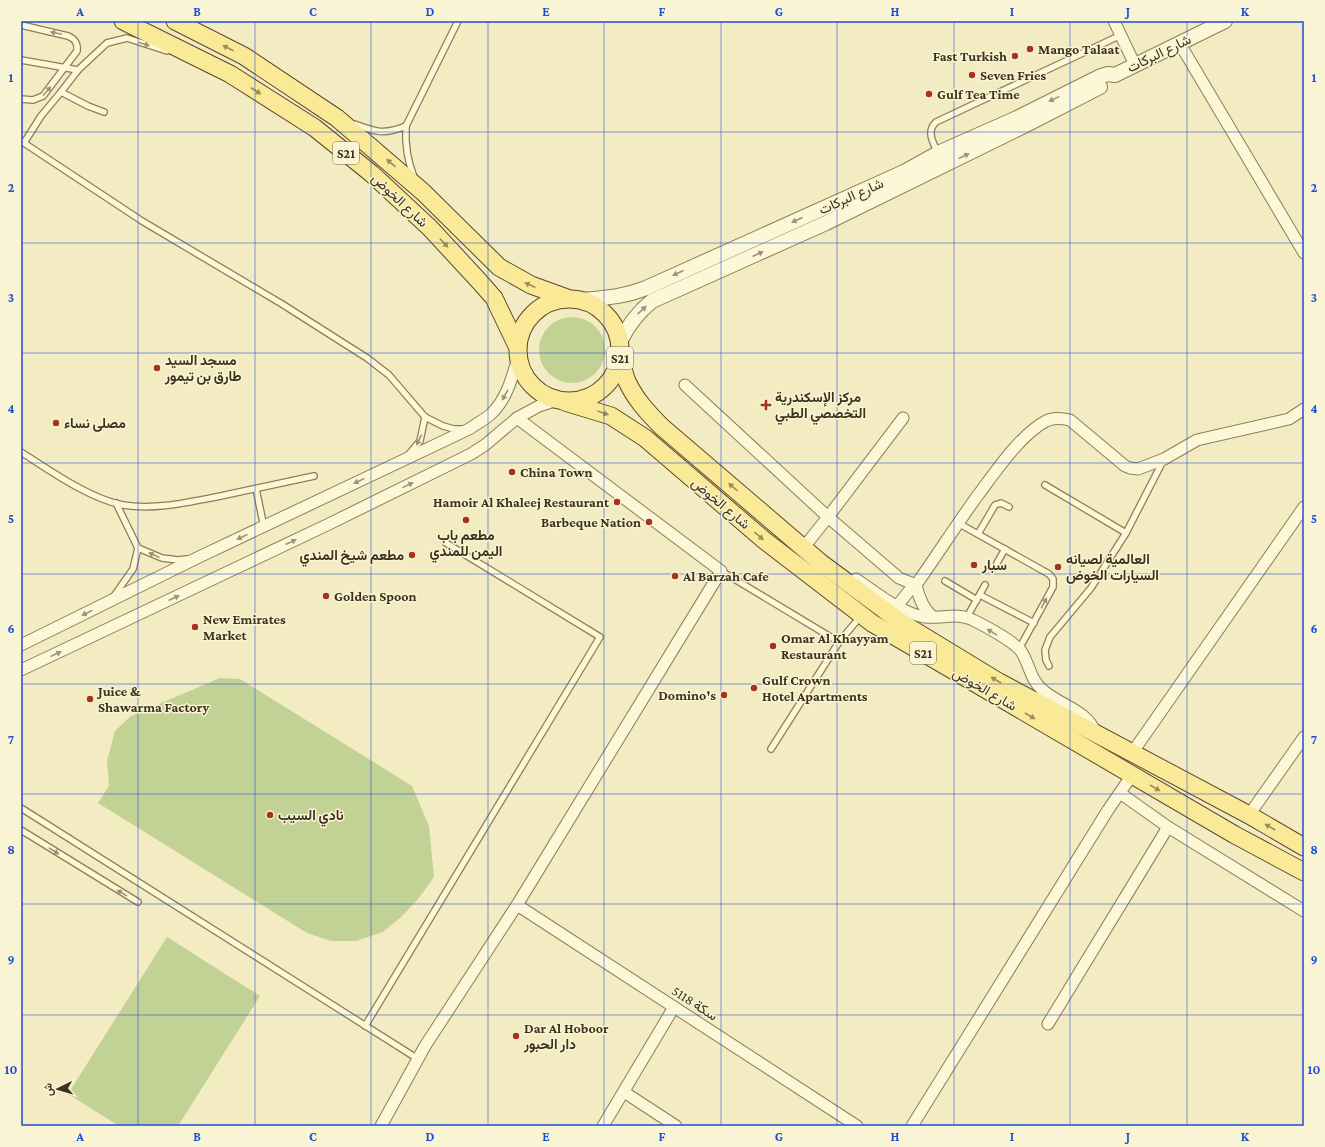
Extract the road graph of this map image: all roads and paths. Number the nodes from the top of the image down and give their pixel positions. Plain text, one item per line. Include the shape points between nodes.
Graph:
1 (123, 21) edge
2 (175, 21) edge
3 (458, 21) edge
4 (1114, 21) edge
5 (1225, 21) edge
6 (21, 25) edge
7 (1120, 35) junction
8 (1180, 44) junction
9 (173, 54) dead end
10 (180, 56) dead end
11 (21, 60) edge
12 (1135, 65) junction
13 (64, 68) junction
14 (78, 70) junction
15 (230, 74) junction
16 (1115, 75) junction
17 (61, 92) junction
18 (21, 99) edge
19 (104, 112) dead end
20 (337, 118) junction
21 (406, 126) junction
22 (22, 142) edge
23 (938, 153) junction
24 (423, 192) junction
25 (826, 223) junction
26 (1304, 253) edge
27 (574, 299) junction
28 (620, 350) junction
29 (518, 352) junction
30 (685, 385) dead end
31 (561, 401) junction
32 (1304, 409) edge
33 (425, 417) junction
34 (517, 418) junction
35 (903, 418) dead end
36 (468, 429) junction
37 (21, 452) edge
38 (406, 459) junction
39 (1164, 459) junction
40 (314, 476) dead end
41 (1045, 485) dead end
42 (256, 489) junction
43 (116, 503) junction
44 (1009, 507) dead end
45 (1304, 507) edge
46 (828, 517) junction
47 (958, 522) junction
48 (264, 527) junction
49 (1126, 533) junction
50 (978, 534) junction
51 (446, 543) dead end
52 (804, 547) junction
53 (138, 548) junction
54 (1005, 549) junction
55 (199, 557) junction
56 (998, 563) dead end
57 (828, 568) junction
58 (721, 571) junction
59 (945, 581) dead end
60 (916, 585) junction
61 (985, 585) dead end
62 (979, 597) junction
63 (110, 602) junction
64 (897, 606) junction
65 (861, 615) junction
66 (933, 617) junction
67 (967, 617) junction
68 (1034, 623) junction
69 (839, 642) junction
70 (21, 645) edge
71 (1019, 650) junction
72 (1050, 666) dead end
73 (21, 670) edge
74 (1096, 734) junction
75 (1304, 737) edge
76 (771, 749) dead end
77 (1132, 753) junction
78 (1132, 775) junction
79 (1120, 793) junction
80 (21, 808) edge
81 (1249, 815) junction
82 (1168, 827) junction
83 (21, 830) edge
84 (1304, 847) edge
85 (1304, 872) edge
86 (138, 902) dead end
87 (517, 905) junction
88 (1304, 911) edge
89 (674, 1007) junction
90 (1048, 1024) dead end
91 (365, 1026) junction
92 (418, 1059) junction
93 (624, 1092) junction
94 (381, 1126) edge
95 (603, 1126) edge
96 (676, 1126) edge
97 (857, 1126) edge
98 (912, 1126) edge

1 - 15 main road, شارع الخوض / S21
20 -> 2 main road, شارع الخوض / S21 via 244,56
3 - 21 lane
4 - 7 street
5 - 8 street, شارع البركات
13 -> 6 lane via 77,51 74,38
7 - 12 street
7 - 23 lane via 936,122 931,128 931,133
8 - 12 street, شارع البركات
8 - 26 street
14 -> 9 lane via 107,43 127,38
10 - 15 lane
11 - 13 lane
12 - 16 street, شارع البركات
13 - 14 lane
18 -> 13 lane via 33,100 43,96
14 - 17 lane
15 -> 29 main road, شارع الخوض / S21 via 315,128 372,174 430,228 494,298
16 -> 23 street, شارع البركات via 1101,76 1017,118
25 -> 16 street, شارع البركات via 1022,128 1108,83
17 - 19 lane
17 - 22 lane
20 - 21 lane via 381,132
24 -> 20 main road, شارع الخوض / S21
21 - 24 lane via 408,160
22 - 33 lane via 142,221 367,358 389,375
23 - 25 street via 938,160 842,210
23 -> 27 street, شارع البركات via 904,172 633,294
27 -> 24 main road, شارع الخوض / S21 via 531,285 499,267
28 -> 25 street, شارع البركات via 626,328 652,301
27 - 28 main road, S21 via 596,306 607,315 616,328
27 - 29 main road via 552,301 528,318 521,331
28 - 31 main road, S21 via 615,372 607,385 595,395 581,400
52 -> 28 main road, شارع الخوض / S21 via 647,412 626,379
29 - 31 main road, S21 via 522,373 531,385 543,395
29 -> 36 street via 509,388 502,401 492,413
30 - 46 street
31 - 34 street via 539,406
31 -> 65 main road, شارع الخوض / S21 via 611,416 645,438 764,540
32 - 39 street via 1289,419 1197,440
33 - 36 lane via 443,426
33 -> 38 lane via 420,441
34 - 58 street
73 -> 34 street via 471,454 486,445
35 - 46 street
36 - 38 street
37 - 43 lane via 97,497
38 -> 48 street
39 - 47 street via 1138,469 1130,468 1070,420 1059,418 1047,421 1012,451
39 - 49 lane
40 - 42 lane
41 - 49 lane
42 - 43 lane via 152,507
42 - 48 lane
43 - 53 lane
44 - 50 lane via 1001,503 995,506
45 - 77 street
46 - 52 street
46 - 60 street via 899,578
47 - 50 lane
47 - 60 street
48 -> 55 street
49 - 72 lane via 1091,588 1050,637 1045,650 1046,660
50 - 54 lane
51 - 91 lane via 600,637
52 - 57 main road, شارع الخوض / S21
55 -> 53 lane via 178,560 162,558
53 - 63 lane via 133,569
54 - 56 lane
68 -> 54 lane via 1053,586 1053,579
55 - 63 street
57 - 64 street via 854,578
74 -> 57 main road, شارع الخوض / S21 via 999,682 930,641
58 - 69 lane
58 - 87 street
59 - 62 lane
60 - 64 street
60 - 66 street via 920,600
61 - 62 lane
62 - 67 lane
62 - 68 lane
63 -> 70 street
64 - 66 street via 915,614
65 - 69 lane
65 -> 78 main road, شارع الخوض / S21
66 - 67 street
71 -> 67 street
68 - 71 lane
69 - 76 lane
71 - 74 street via 1038,686 1084,715 1094,726
74 - 77 main road, شارع الخوض / S21
75 - 81 street
77 - 81 main road, شارع الخوض / S21
78 - 79 street
78 -> 85 main road, شارع الخوض / S21
79 - 82 street
79 - 98 street
80 - 91 lane
84 -> 81 main road, شارع الخوض / S21
82 - 88 street
82 - 90 street
83 - 86 lane
87 - 89 street, سكة 5118
87 - 92 street
89 - 93 street
89 - 97 street, سكة 5118
91 - 92 lane
92 - 94 street
93 - 95 street
93 - 96 street

